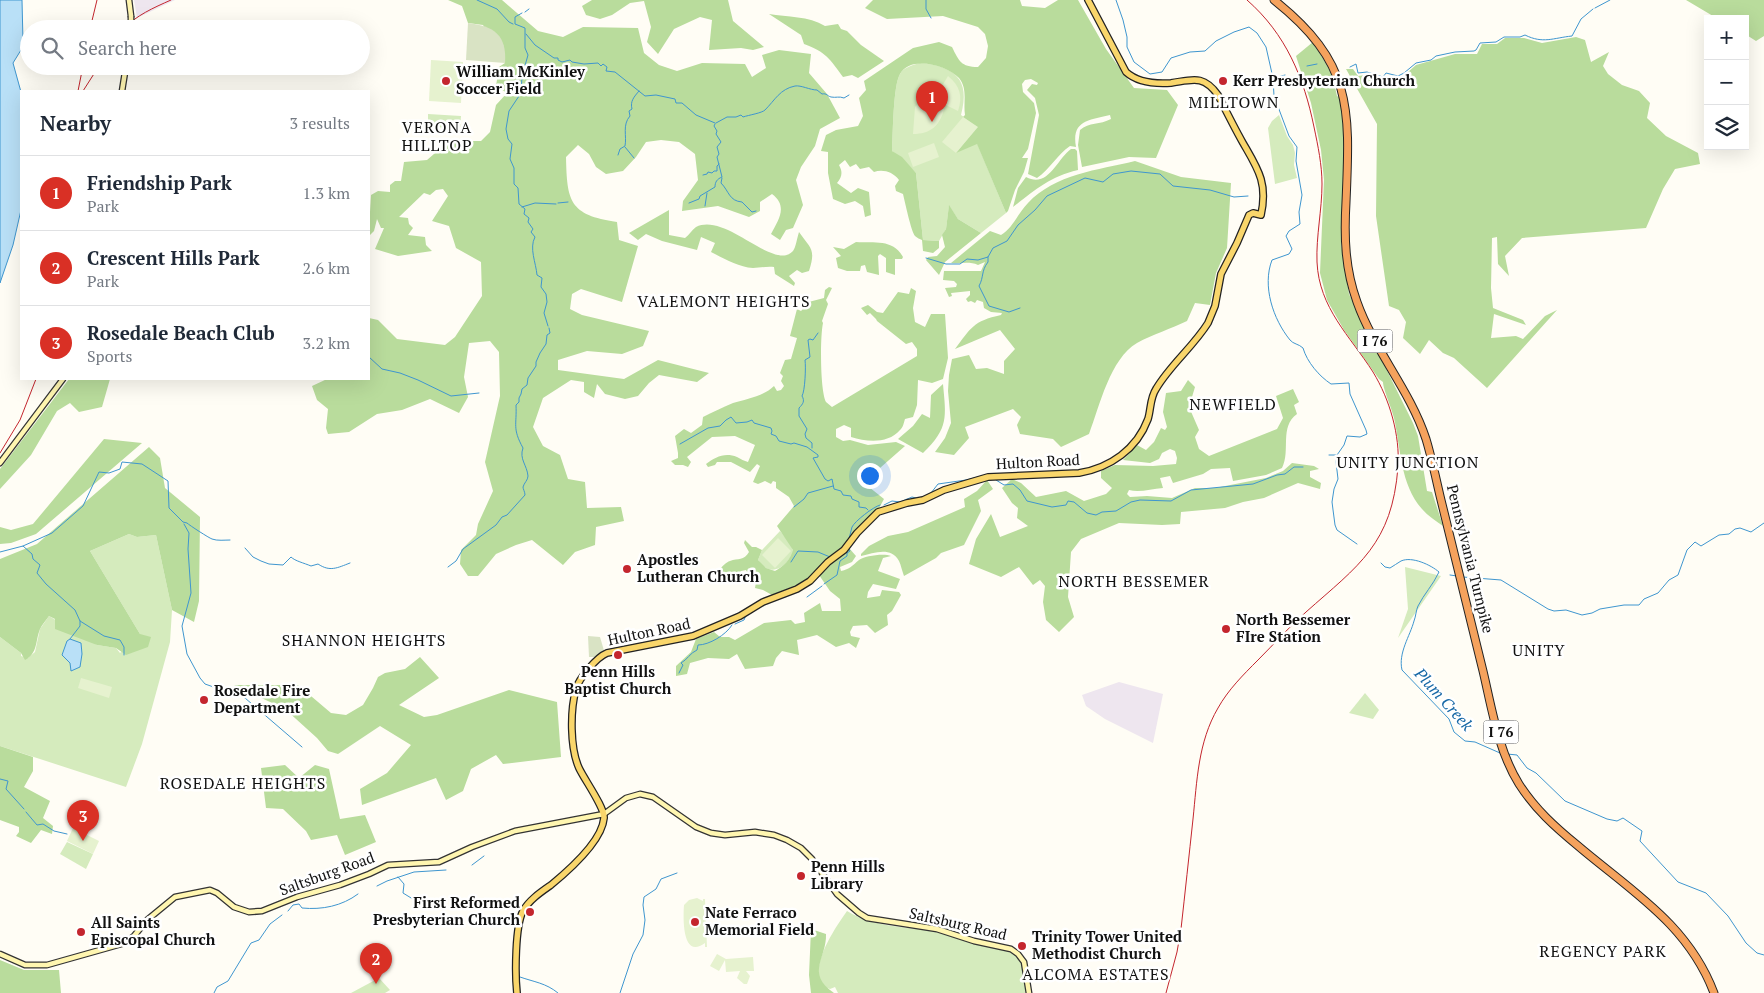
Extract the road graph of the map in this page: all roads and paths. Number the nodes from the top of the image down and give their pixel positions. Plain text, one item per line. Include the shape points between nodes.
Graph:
1 (129, 0) edge
2 (1088, 0) edge
3 (1274, 0) edge
4 (1278, 0) edge
5 (1292, 13) junction
6 (131, 20) edge
7 (125, 75) edge
8 (122, 90) edge
9 (62, 380) edge
10 (0, 463) edge
11 (604, 814) junction
12 (0, 954) edge
13 (517, 993) edge
14 (1029, 993) edge
15 (1716, 993) edge

1 - 6 main road, bridge
2 - 11 main road, Hulton Road via 1126,72 1133,78 1160,83 1193,79 1213,89 1258,166 1264,195 1260,215 1249,215 1225,263 1214,311 1208,323 1155,390 1146,422 1136,440 1106,466 1079,473 988,477 878,512 844,550 798,589 763,602 694,636 600,657 577,686 573,734 579,768
3 - 5 highway, Pennsylvania Turnpike / I 76
4 - 5 highway, Pennsylvania Turnpike / I 76
5 - 15 highway, Pennsylvania Turnpike / I 76 via 1309,27 1326,50 1345,89 1351,132 1347,237 1353,281 1370,326 1423,424 1499,726 1513,765 1522,783 1549,817 1676,925 1698,953
7 - 8 main road
9 - 10 main road
11 - 12 main road, Saltsburg Road via 515,831 439,862 388,865 262,911 249,912 234,907 210,890 175,897 125,943 47,965 28,966
11 - 13 main road via 602,828 591,845 523,911 519,925
11 - 14 main road, Saltsburg Road via 630,796 645,794 711,833 755,832 784,838 808,855 833,889 863,916 937,929 1014,951 1025,965

